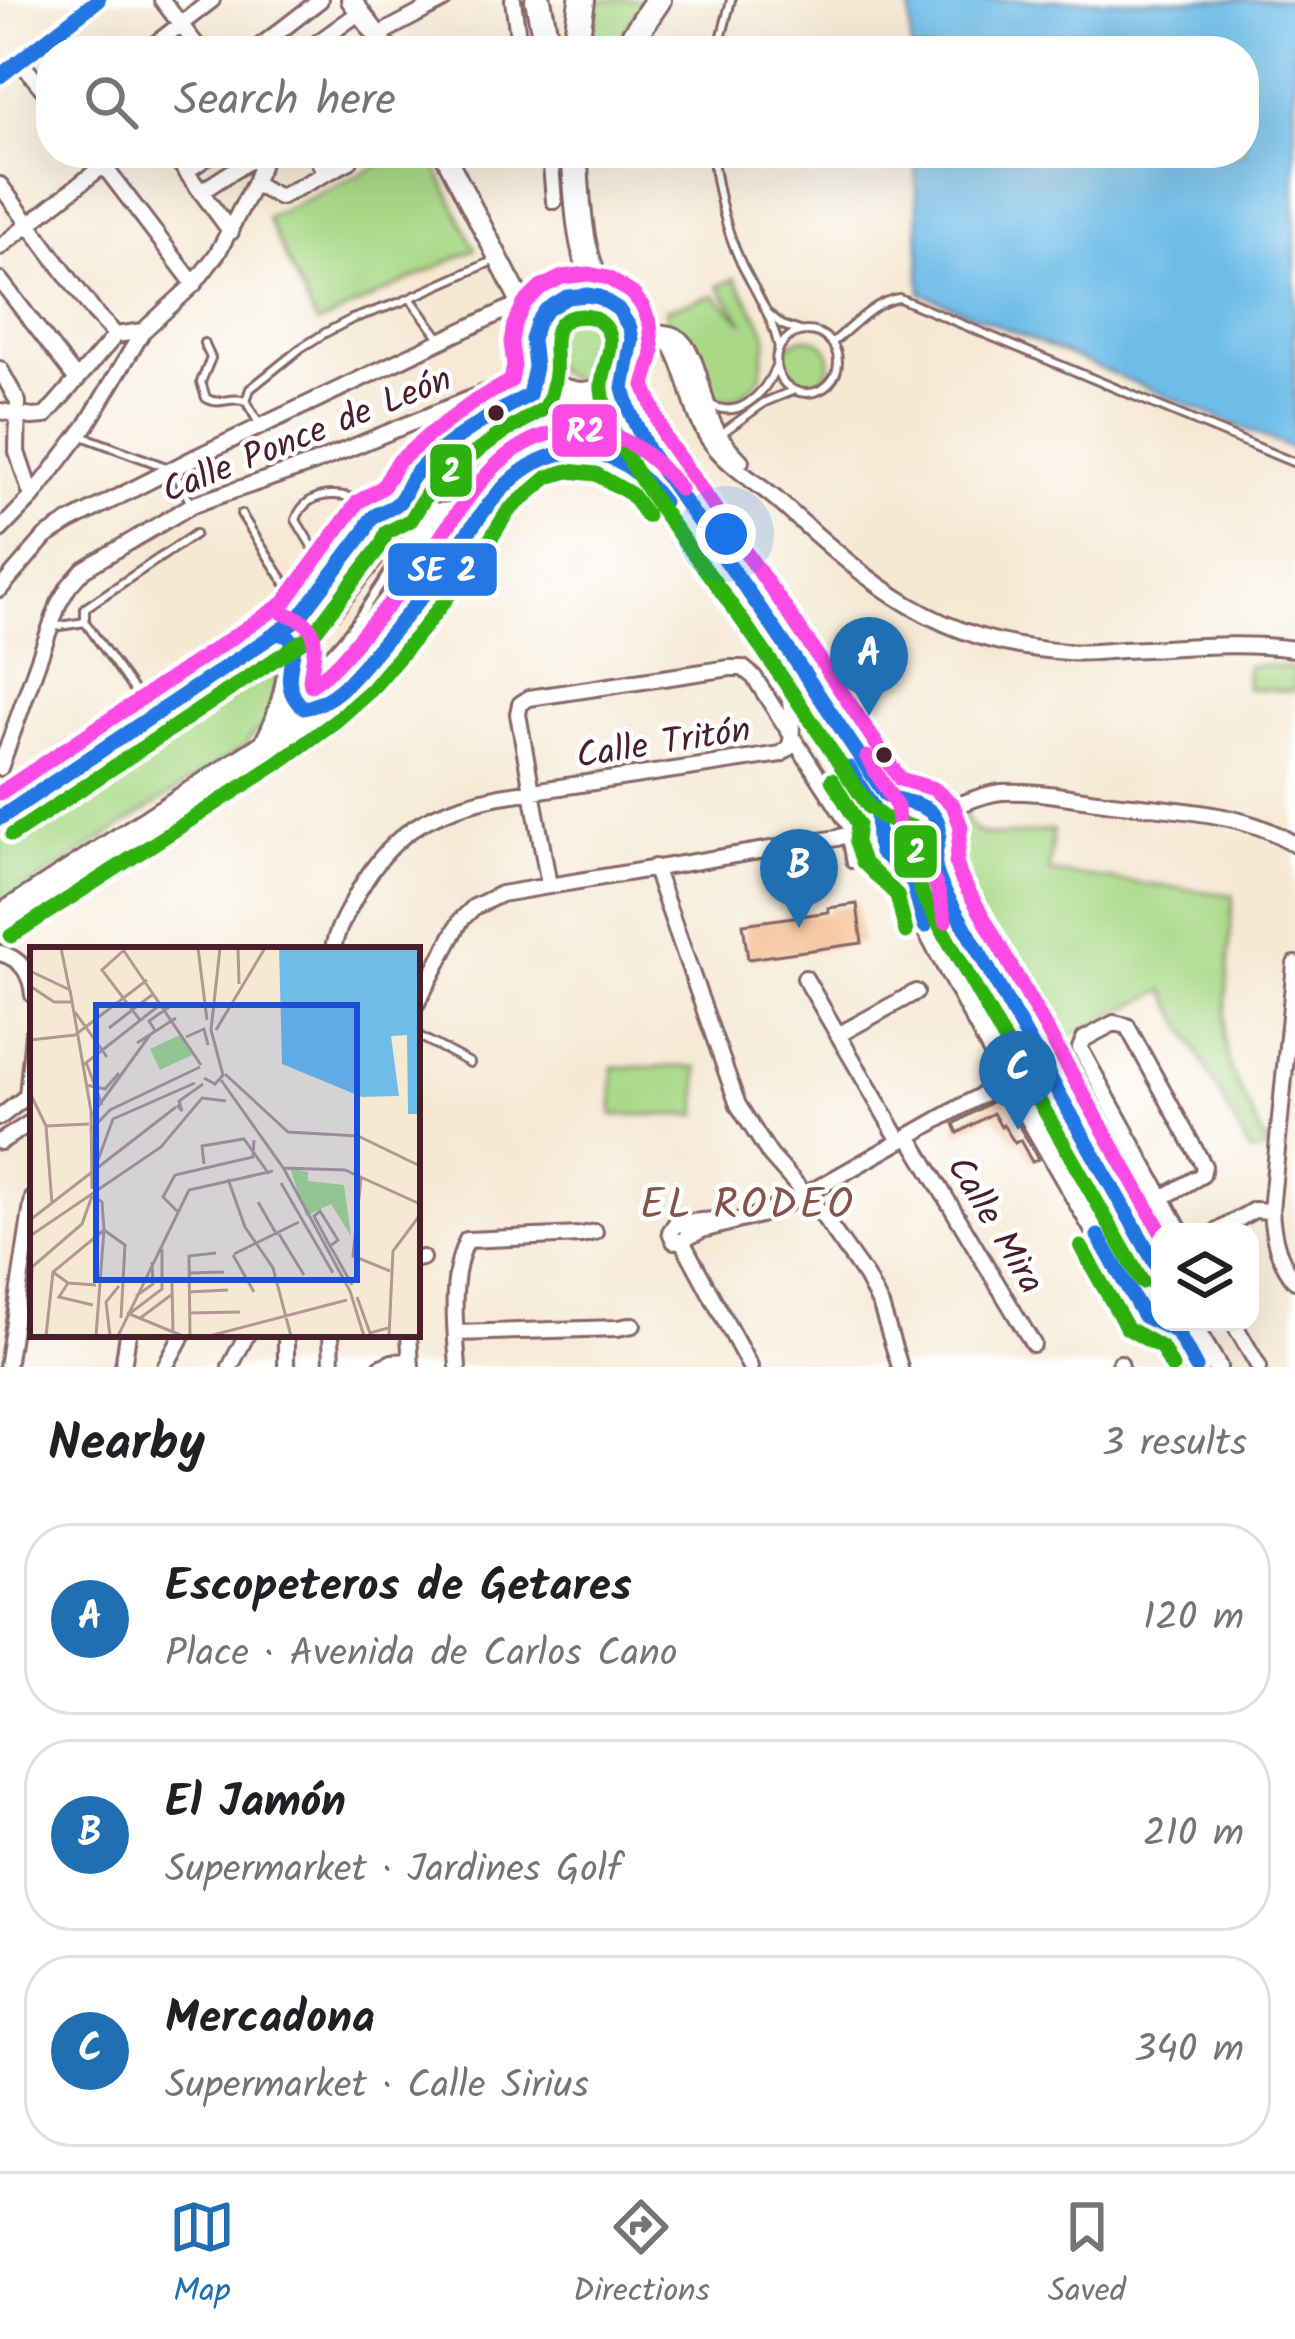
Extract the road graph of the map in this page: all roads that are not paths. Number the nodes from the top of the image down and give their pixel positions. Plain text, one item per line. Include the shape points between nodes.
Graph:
1 (98, 0) edge
2 (162, 0) edge
3 (212, 0) edge
4 (320, 0) edge
5 (444, 0) edge
6 (513, 0) edge
7 (538, 0) edge
8 (579, 0) edge
9 (658, 0) edge
10 (731, 0) edge
11 (356, 6) edge
12 (180, 24) junction
13 (52, 36) edge
14 (165, 36) edge
15 (189, 36) edge
16 (273, 36) edge
17 (323, 36) edge
18 (378, 36) edge
19 (393, 36) edge
20 (518, 36) edge
21 (545, 36) edge
22 (575, 36) edge
23 (634, 36) edge
24 (722, 36) edge
25 (36, 48) edge
26 (20, 61) junction
27 (0, 76) edge
28 (36, 81) edge
29 (89, 168) edge
30 (106, 168) edge
31 (184, 168) edge
32 (191, 168) edge
33 (239, 168) edge
34 (259, 168) edge
35 (322, 168) edge
36 (337, 168) edge
37 (456, 168) edge
38 (551, 168) edge
39 (565, 168) edge
40 (575, 168) edge
41 (588, 168) edge
42 (714, 168) edge
43 (187, 171) junction
44 (325, 174) junction
45 (0, 184) edge
46 (254, 184) junction
47 (202, 191) junction
48 (554, 201) dead end
49 (30, 224) junction
50 (231, 232) junction
51 (582, 237) junction
52 (0, 247) edge
53 (498, 258) junction
54 (0, 280) edge
55 (194, 284) junction
56 (410, 298) junction
57 (556, 302) junction
58 (609, 302) junction
59 (518, 304) junction
60 (768, 313) junction
61 (143, 331) junction
62 (800, 332) junction
63 (116, 335) junction
64 (631, 338) junction
65 (442, 341) junction
66 (204, 343) dead end
67 (832, 343) junction
68 (779, 349) junction
69 (534, 351) junction
70 (675, 351) junction
71 (776, 364) junction
72 (0, 370) edge
73 (622, 375) junction
74 (77, 380) junction
75 (491, 390) dead end
76 (794, 390) junction
77 (579, 394) junction
78 (529, 395) junction
79 (705, 398) junction
80 (245, 400) junction
81 (0, 410) edge
82 (20, 415) junction
83 (260, 427) junction
84 (719, 434) junction
85 (79, 435) junction
86 (1295, 463) edge
87 (174, 470) junction
88 (645, 478) junction
89 (498, 487) junction
90 (764, 488) junction
91 (32, 496) junction
92 (192, 505) junction
93 (380, 511) junction
94 (241, 514) dead end
95 (409, 517) junction
96 (0, 530) edge
97 (364, 531) junction
98 (195, 533) dead end
99 (437, 578) junction
100 (326, 582) junction
101 (0, 589) edge
102 (299, 618) junction
103 (85, 622) junction
104 (51, 627) junction
105 (286, 638) junction
106 (1295, 649) edge
107 (783, 670) junction
108 (289, 682) junction
109 (323, 704) junction
110 (152, 716) junction
111 (791, 737) junction
112 (266, 746) junction
113 (0, 768) edge
114 (534, 791) junction
115 (902, 804) junction
116 (3, 818) edge
117 (936, 820) junction
118 (879, 823) junction
119 (849, 838) junction
120 (1295, 845) edge
121 (879, 847) junction
122 (935, 854) junction
123 (851, 865) dead end
124 (653, 867) junction
125 (901, 867) junction
126 (549, 885) junction
127 (916, 885) junction
128 (0, 918) edge
129 (334, 947) edge
130 (0, 953) edge
131 (1295, 964) edge
132 (30, 976) edge
133 (805, 978) dead end
134 (916, 992) dead end
135 (420, 997) edge
136 (838, 1035) junction
137 (420, 1037) edge
138 (470, 1063) dead end
139 (1008, 1080) junction
140 (30, 1099) edge
141 (0, 1117) edge
142 (30, 1123) edge
143 (904, 1139) junction
144 (0, 1142) edge
145 (805, 1195) junction
146 (1162, 1198) junction
147 (1271, 1211) junction
148 (744, 1220) junction
149 (1176, 1223) edge
150 (1232, 1223) edge
151 (595, 1232) dead end
152 (685, 1240) junction
153 (30, 1242) edge
154 (1151, 1256) edge
155 (1295, 1281) edge
156 (27, 1286) edge
157 (1151, 1288) edge
158 (1151, 1318) edge
159 (633, 1324) dead end
160 (1181, 1331) edge
161 (1184, 1331) edge
162 (1238, 1331) edge
163 (456, 1334) junction
164 (128, 1337) edge
165 (180, 1337) edge
166 (245, 1337) edge
167 (331, 1337) edge
168 (6, 1344) edge
169 (1034, 1344) dead end
170 (410, 1364) edge
171 (7, 1367) edge
172 (123, 1367) edge
173 (165, 1367) edge
174 (230, 1367) edge
175 (332, 1367) edge
176 (380, 1367) edge
177 (458, 1367) edge
178 (750, 1367) edge
179 (900, 1367) edge
180 (1196, 1367) edge
181 (1217, 1367) edge
182 (1258, 1367) edge

1 - 13 street
2 - 12 street
3 - 12 street
4 - 16 street
5 - 19 street
6 - 20 street
7 - 21 highway
8 - 22 highway
9 - 23 highway
10 - 24 lane
11 - 17 street
11 - 18 street
12 - 14 street
12 - 15 street
25 - 26 street
26 - 27 street
26 - 28 street
29 - 49 street
30 - 55 street
31 - 43 street
32 - 43 street
33 - 47 street
34 - 46 street
35 - 44 street
36 - 44 street
37 - 53 street
38 - 48 street
39 - 57 highway via 574,257
40 - 51 highway
41 - 51 highway
42 - 60 lane via 731,237
43 - 47 street
44 - 46 street via 280,197
45 - 49 street
46 - 50 street
47 - 50 street
49 - 52 street
49 - 63 street
50 - 55 street
51 - 58 highway
53 - 56 lane
53 - 59 street
54 - 74 street
55 - 61 street
56 - 65 lane
56 - 80 lane via 301,348
57 - 58 highway via 590,295
57 - 59 street
57 - 69 highway via 538,321
58 - 64 highway
59 - 65 street, Calle Ponce de León
59 - 69 street
60 - 62 lane
60 - 68 lane
61 - 63 street
61 - 85 street
62 - 67 lane
62 - 68 lane
63 - 74 street
64 - 70 street via 660,340
64 - 73 highway
64 - 79 street via 679,338
65 - 83 street, Calle Ponce de León
66 - 80 lane via 211,352 201,382 206,398
67 - 76 lane via 834,379 816,392
67 - 86 lane via 899,298
68 - 71 lane
69 - 77 highway via 549,382
69 - 78 highway
70 - 84 lane
70 - 90 street via 709,439
71 - 76 lane
71 - 79 lane via 766,387 739,408 718,409
72 - 82 street
73 - 77 highway via 608,388
73 - 115 street via 632,417 667,481 885,794
74 - 82 street via 45,416
75 - 92 street, Calle Ponce de León
76 - 84 lane
77 - 88 street
77 - 89 highway via 550,409
78 - 89 highway
78 - 95 street via 414,476 405,488
79 - 84 street
80 - 83 lane
81 - 82 street
82 - 91 street via 17,452
83 - 87 street, Calle Ponce de León
84 - 90 street
85 - 87 lane
85 - 91 street
87 - 92 lane
87 - 101 street, Calle Ponce de León via 45,537
88 - 89 highway via 603,454 566,449
88 - 107 street
89 - 95 highway via 488,484 457,515
89 - 99 highway
90 - 106 street via 894,597 985,640 1073,653
91 - 96 street
92 - 104 street, Calle Ponce de León via 83,568
93 - 95 street
93 - 97 street
93 - 100 lane via 342,494 300,507 296,520
94 - 102 lane
95 - 97 street
95 - 99 highway
95 - 108 lane via 405,547 341,638
97 - 100 street
98 - 103 lane via 85,608
99 - 109 highway
100 - 102 street
102 - 105 highway
103 - 104 lane
103 - 110 lane
104 - 113 street, Calle Ponce de León
105 - 108 highway
105 - 110 street
107 - 111 street
107 - 118 street
108 - 109 highway via 296,704
108 - 112 highway
109 - 112 highway
110 - 116 street
111 - 114 street, Calle Tritón via 781,754
111 - 114 street via 754,677 737,667 529,698 518,714
111 - 119 street
112 - 128 highway
114 - 126 street
114 - 129 street via 456,806 391,845 367,874
115 - 117 street
115 - 118 street
117 - 120 street via 988,794 1037,794 1221,817
117 - 122 street
118 - 119 street
118 - 121 street
119 - 121 street
119 - 123 lane
119 - 124 street
121 - 125 street
122 - 125 street
122 - 154 street via 942,887
124 - 126 street
124 - 145 street via 738,1105
125 - 127 street
126 - 135 street via 474,908 451,934
127 - 139 street via 925,926
127 - 157 street
130 - 132 street
131 - 147 street
133 - 136 street, Calle Mira
134 - 136 street
136 - 143 street, Calle Mira
137 - 138 lane
139 - 143 street
139 - 158 street
140 - 141 street
142 - 144 street
143 - 145 street
143 - 169 street, Calle Mira
145 - 148 street
145 - 179 street via 866,1277
146 - 146 street via 1080,1048 1114,1023 1127,1026 1204,1166
146 - 149 street
147 - 150 street
147 - 155 street via 1276,1249
148 - 152 street
148 - 152 street via 676,1223 671,1237
151 - 163 street via 467,1240
152 - 178 street
153 - 156 street
156 - 168 street
159 - 163 street
160 - 180 street
161 - 181 street
162 - 182 street
163 - 177 street
164 - 172 street
165 - 173 street
166 - 174 street
167 - 175 street
168 - 171 street
170 - 176 street

